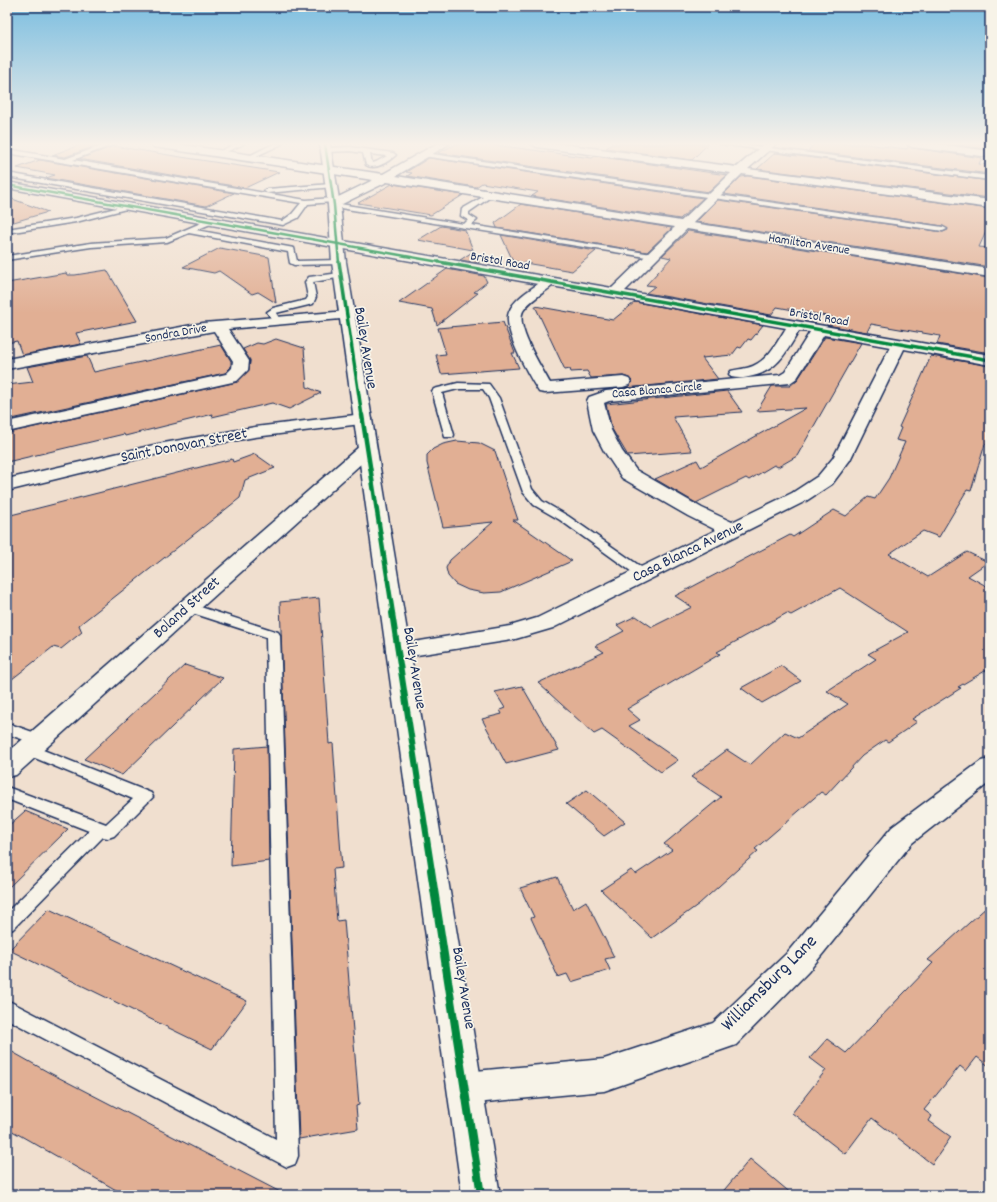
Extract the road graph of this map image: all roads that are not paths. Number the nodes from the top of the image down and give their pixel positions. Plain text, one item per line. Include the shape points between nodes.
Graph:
1 (90, 200) edge
2 (151, 200) edge
3 (295, 200) edge
4 (340, 200) edge
5 (482, 200) edge
6 (522, 200) edge
7 (709, 200) edge
8 (742, 200) edge
9 (960, 200) edge
10 (306, 202) junction
11 (334, 203) junction
12 (990, 204) edge
13 (128, 207) junction
14 (210, 221) junction
15 (465, 226) junction
16 (683, 226) junction
17 (943, 229) dead end
18 (7, 231) edge
19 (189, 231) junction
20 (336, 244) junction
21 (652, 256) junction
22 (7, 258) edge
23 (338, 262) junction
24 (990, 273) edge
25 (340, 274) junction
26 (548, 282) junction
27 (615, 293) junction
28 (346, 315) junction
29 (277, 321) junction
30 (795, 325) junction
31 (218, 326) junction
32 (819, 330) junction
33 (899, 344) junction
34 (990, 360) edge
35 (7, 364) edge
36 (363, 419) junction
37 (7, 427) edge
38 (449, 435) dead end
39 (367, 448) junction
40 (7, 485) edge
41 (732, 530) junction
42 (643, 574) junction
43 (188, 607) junction
44 (398, 650) junction
45 (7, 728) edge
46 (34, 744) junction
47 (7, 768) edge
48 (990, 768) edge
49 (7, 793) edge
50 (100, 830) junction
51 (7, 924) edge
52 (7, 1009) edge
53 (465, 1088) junction
54 (481, 1195) edge

1 - 13 street, Bristol Road
2 - 10 lane via 283,223 295,216
3 - 10 lane
4 - 11 street
5 - 15 lane via 465,211 465,216 473,220
6 - 16 street, Hamilton Avenue
7 - 16 street
8 - 17 lane
9 - 12 street
10 - 11 lane
11 - 15 lane
11 - 20 street, Bailey Avenue
13 - 14 street, Bristol Road
13 - 18 lane via 76,220
14 - 19 lane
14 - 20 street, Bristol Road
15 - 21 lane
16 - 21 street
16 - 24 street, Hamilton Avenue
19 - 22 lane via 162,241 91,245
19 - 23 lane via 291,250 294,263
20 - 23 street, Bailey Avenue
20 - 26 street, Bristol Road
21 - 27 street
23 - 25 street, Bailey Avenue
25 - 28 street, Bailey Avenue
25 - 29 lane via 312,278 309,282 312,297 310,302 271,312
26 - 27 street, Bristol Road
26 - 30 street via 516,310 514,321 522,345 545,388 753,373 769,364
27 - 30 street, Bristol Road
28 - 29 street, Sondra Drive
28 - 36 street, Bailey Avenue
29 - 31 street, Sondra Drive
30 - 32 street, Bristol Road
31 - 35 street, Sondra Drive
31 - 37 street via 241,361 240,370 231,378
32 - 33 street, Bristol Road
32 - 41 street, Casa Blanca Circle via 791,375 784,380 606,396 595,401 602,430 629,474
33 - 34 street, Bristol Road
33 - 41 street, Casa Blanca Avenue via 841,460 825,480 799,497
36 - 39 street, Bailey Avenue
36 - 40 street, Saint Donovan Street via 255,432 158,449
38 - 42 lane via 437,390 458,386 486,386 494,398 527,490 538,503 564,518
39 - 43 street, Boland Street
39 - 44 street, Bailey Avenue
41 - 42 street, Casa Blanca Avenue
42 - 44 street, Casa Blanca Avenue via 545,623 512,633
43 - 46 street, Boland Street
43 - 52 lane via 273,635 287,1156
44 - 53 street, Bailey Avenue
45 - 46 lane
46 - 47 street, Boland Street
46 - 50 lane via 144,797 108,832
48 - 53 street, Williamsburg Lane via 902,835 797,963 724,1034 604,1075
49 - 50 lane
50 - 51 lane
53 - 54 street, Bailey Avenue

